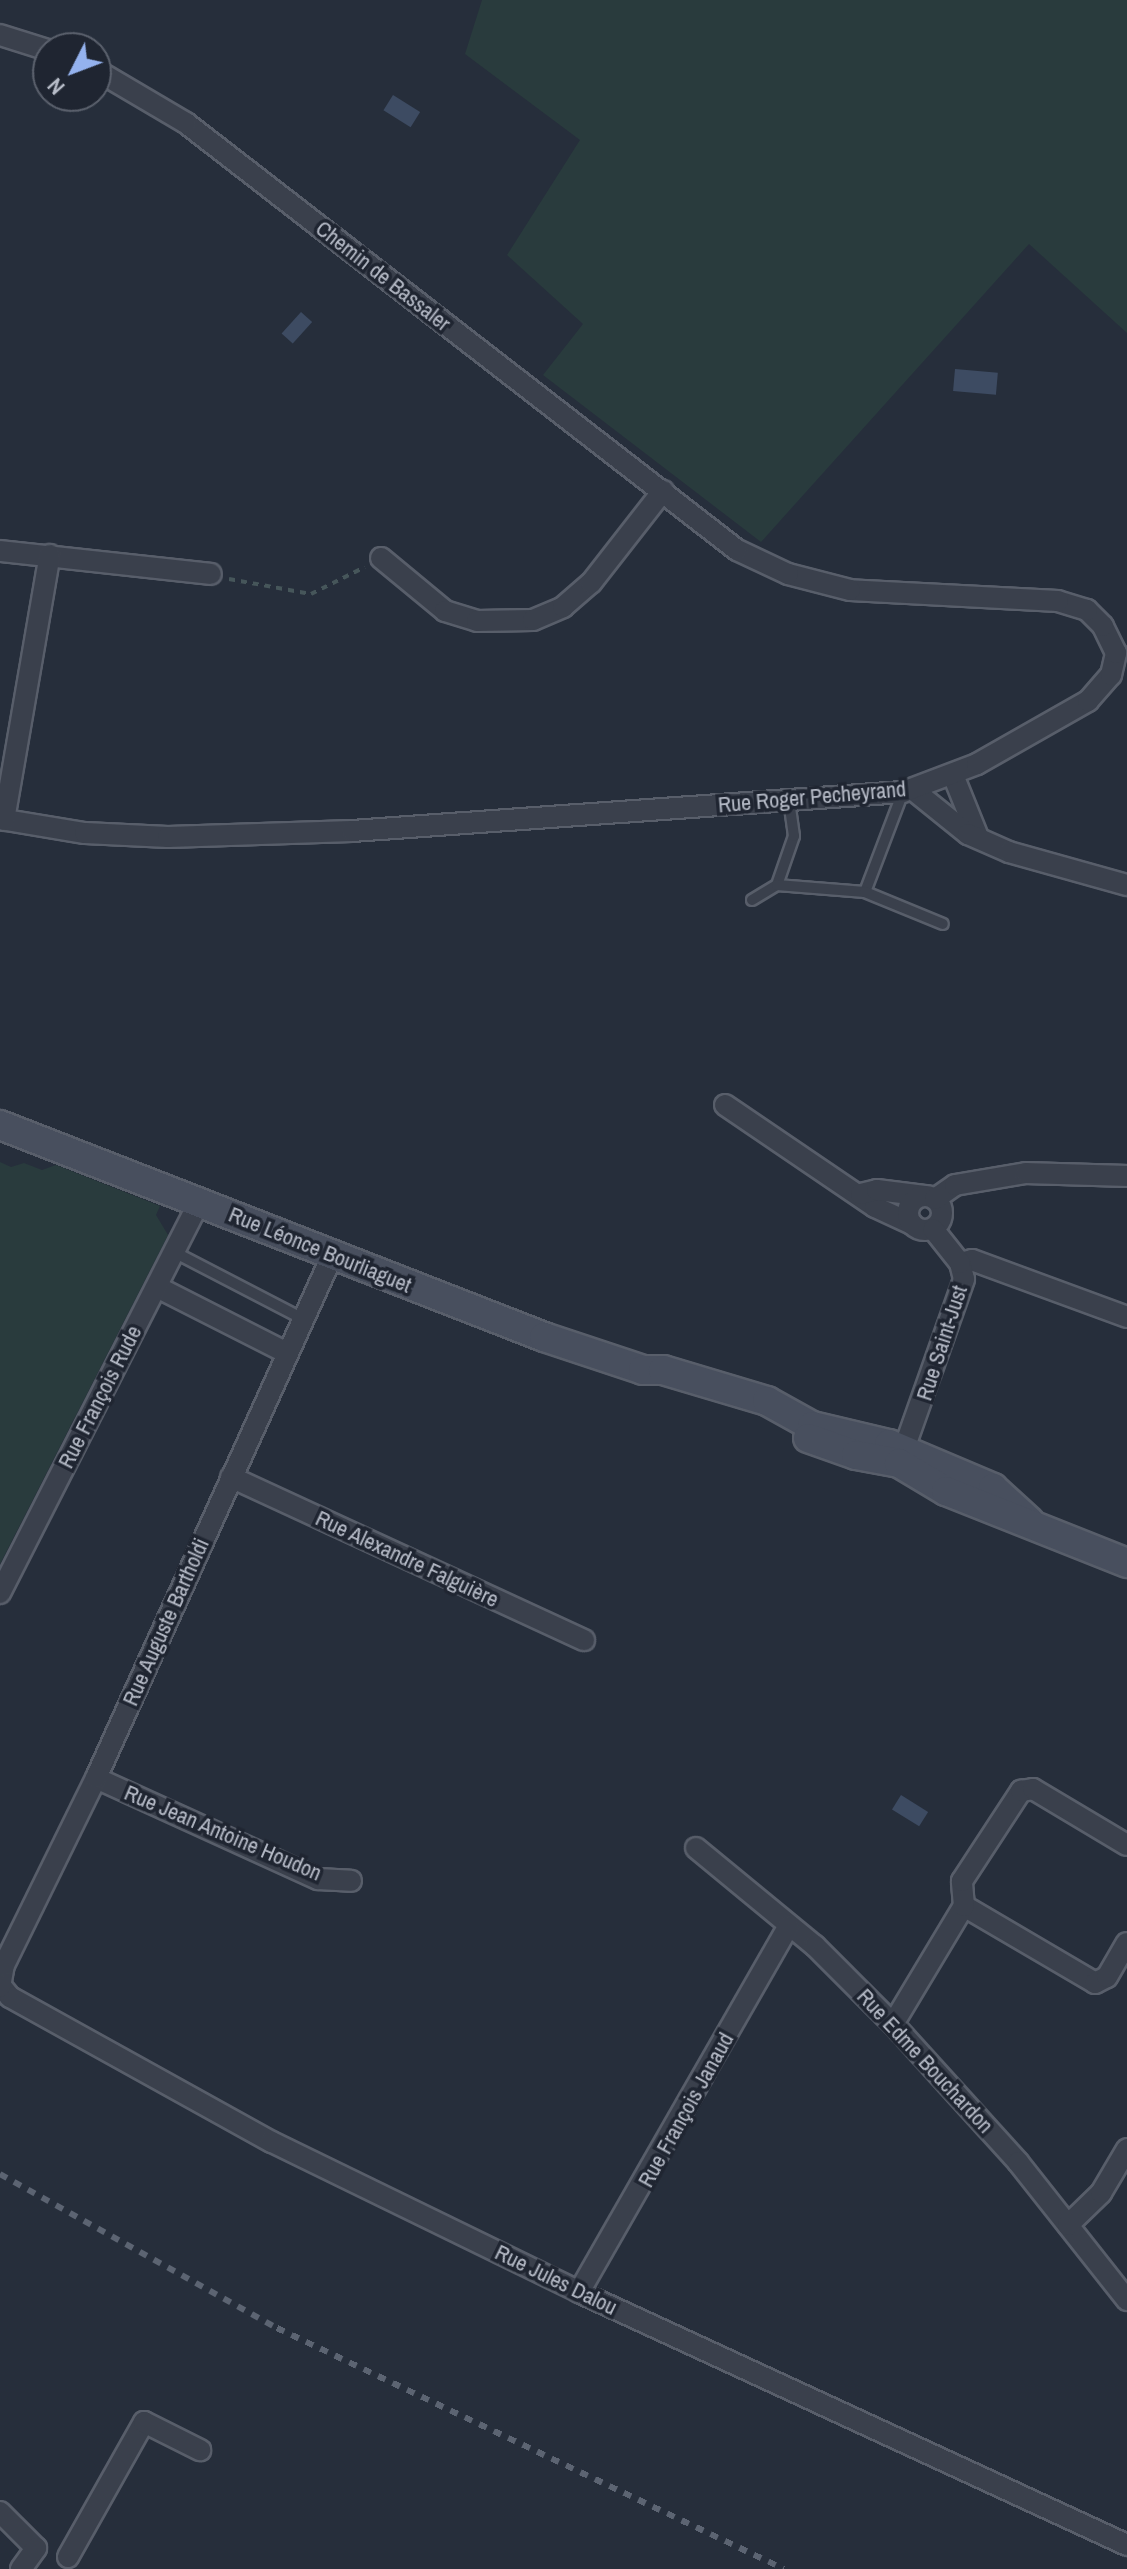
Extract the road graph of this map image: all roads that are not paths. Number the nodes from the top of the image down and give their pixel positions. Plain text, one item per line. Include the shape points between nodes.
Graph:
1 (0, 35) edge
2 (32, 45) edge
3 (112, 79) edge
4 (663, 491) junction
5 (0, 551) edge
6 (50, 555) junction
7 (381, 558) dead end
8 (211, 574) dead end
9 (1121, 654) edge
10 (953, 775) junction
11 (908, 790) junction
12 (789, 801) junction
13 (2, 820) edge
14 (978, 837) junction
15 (777, 885) junction
16 (1127, 885) edge
17 (865, 892) junction
18 (752, 900) dead end
19 (943, 924) dead end
20 (725, 1105) dead end
21 (0, 1125) edge
22 (1127, 1176) edge
23 (861, 1194) junction
24 (930, 1197) junction
25 (199, 1202) junction
26 (912, 1224) junction
27 (933, 1229) junction
28 (174, 1252) junction
29 (332, 1256) junction
30 (960, 1263) junction
31 (1010, 1278) junction
32 (157, 1287) junction
33 (961, 1295) junction
34 (1127, 1317) edge
35 (303, 1319) junction
36 (287, 1353) junction
37 (902, 1457) junction
38 (231, 1477) junction
39 (1127, 1563) edge
40 (0, 1593) edge
41 (584, 1640) dead end
42 (96, 1778) junction
43 (1127, 1845) edge
44 (696, 1848) dead end
45 (351, 1881) dead end
46 (964, 1906) junction
47 (789, 1926) junction
48 (1127, 1943) edge
49 (1, 1986) edge
50 (893, 2024) junction
51 (1127, 2149) edge
52 (1068, 2225) junction
53 (579, 2292) junction
54 (1127, 2300) edge
55 (200, 2450) dead end
56 (0, 2512) edge
57 (1127, 2545) edge
58 (36, 2548) junction
59 (65, 2563) edge
60 (21, 2569) edge

1 - 2 street
3 - 4 street, Chemin de Bassaler via 186,123
4 - 7 street via 591,583 563,607 533,620 477,621 445,611
4 - 9 street, Rue Roger Pecheyrand via 737,550 788,574 850,590 1058,601 1087,610
5 - 6 street
6 - 8 street
6 - 13 street
9 - 10 street, Rue Roger Pecheyrand via 1088,701
10 - 11 street, Rue Roger Pecheyrand
10 - 14 street
11 - 12 street, Rue Roger Pecheyrand
11 - 14 street
11 - 17 lane
12 - 13 street, Rue Roger Pecheyrand via 352,831 168,837 85,833
12 - 15 lane via 794,836
14 - 16 street via 1009,852
15 - 17 lane
15 - 18 lane
17 - 19 lane
20 - 23 street
21 - 25 main road, Rue Léonce Bourliaguet
22 - 24 street via 1026,1173 955,1185
23 - 24 street via 877,1190
23 - 26 street via 875,1207
24 - 26 street via 908,1209
24 - 27 street via 943,1214
25 - 28 street, Rue François Rude
25 - 29 main road, Rue Léonce Bourliaguet
26 - 27 street
27 - 30 street, Rue Saint-Just
28 - 32 street, Rue François Rude
28 - 35 lane
29 - 35 street, Rue Auguste Bartholdi
29 - 37 main road, Rue Léonce Bourliaguet via 643,1370 684,1394 758,1414 856,1455
30 - 31 street via 972,1260
30 - 33 street, Rue Saint-Just
31 - 33 street via 989,1280
31 - 34 street
32 - 36 street
32 - 40 street, Rue François Rude
33 - 37 street, Rue Saint-Just
35 - 36 street, Rue Auguste Bartholdi
36 - 38 street, Rue Auguste Bartholdi
37 - 39 main road, Rue Léonce Bourliaguet via 946,1491
38 - 41 street, Rue Alexandre Falguière
38 - 42 street, Rue Auguste Bartholdi
42 - 45 street, Rue Jean Antoine Houdon via 318,1879
42 - 49 street, Rue Auguste Bartholdi via 4,1965
43 - 46 street via 1033,1789 1021,1791 962,1881
44 - 47 street, Rue Edme Bouchardon
46 - 48 street via 1095,1983 1107,1977
46 - 50 street
47 - 50 street, Rue Edme Bouchardon
47 - 53 street, Rue François Janaud
49 - 53 street, Rue Jules Dalou via 10,1997 272,2142
50 - 52 street, Rue Edme Bouchardon
51 - 52 street via 1101,2193
52 - 54 street, Rue Edme Bouchardon
53 - 57 street, Rue Jules Dalou
55 - 59 street via 144,2422
56 - 58 street
58 - 59 street
58 - 60 street

